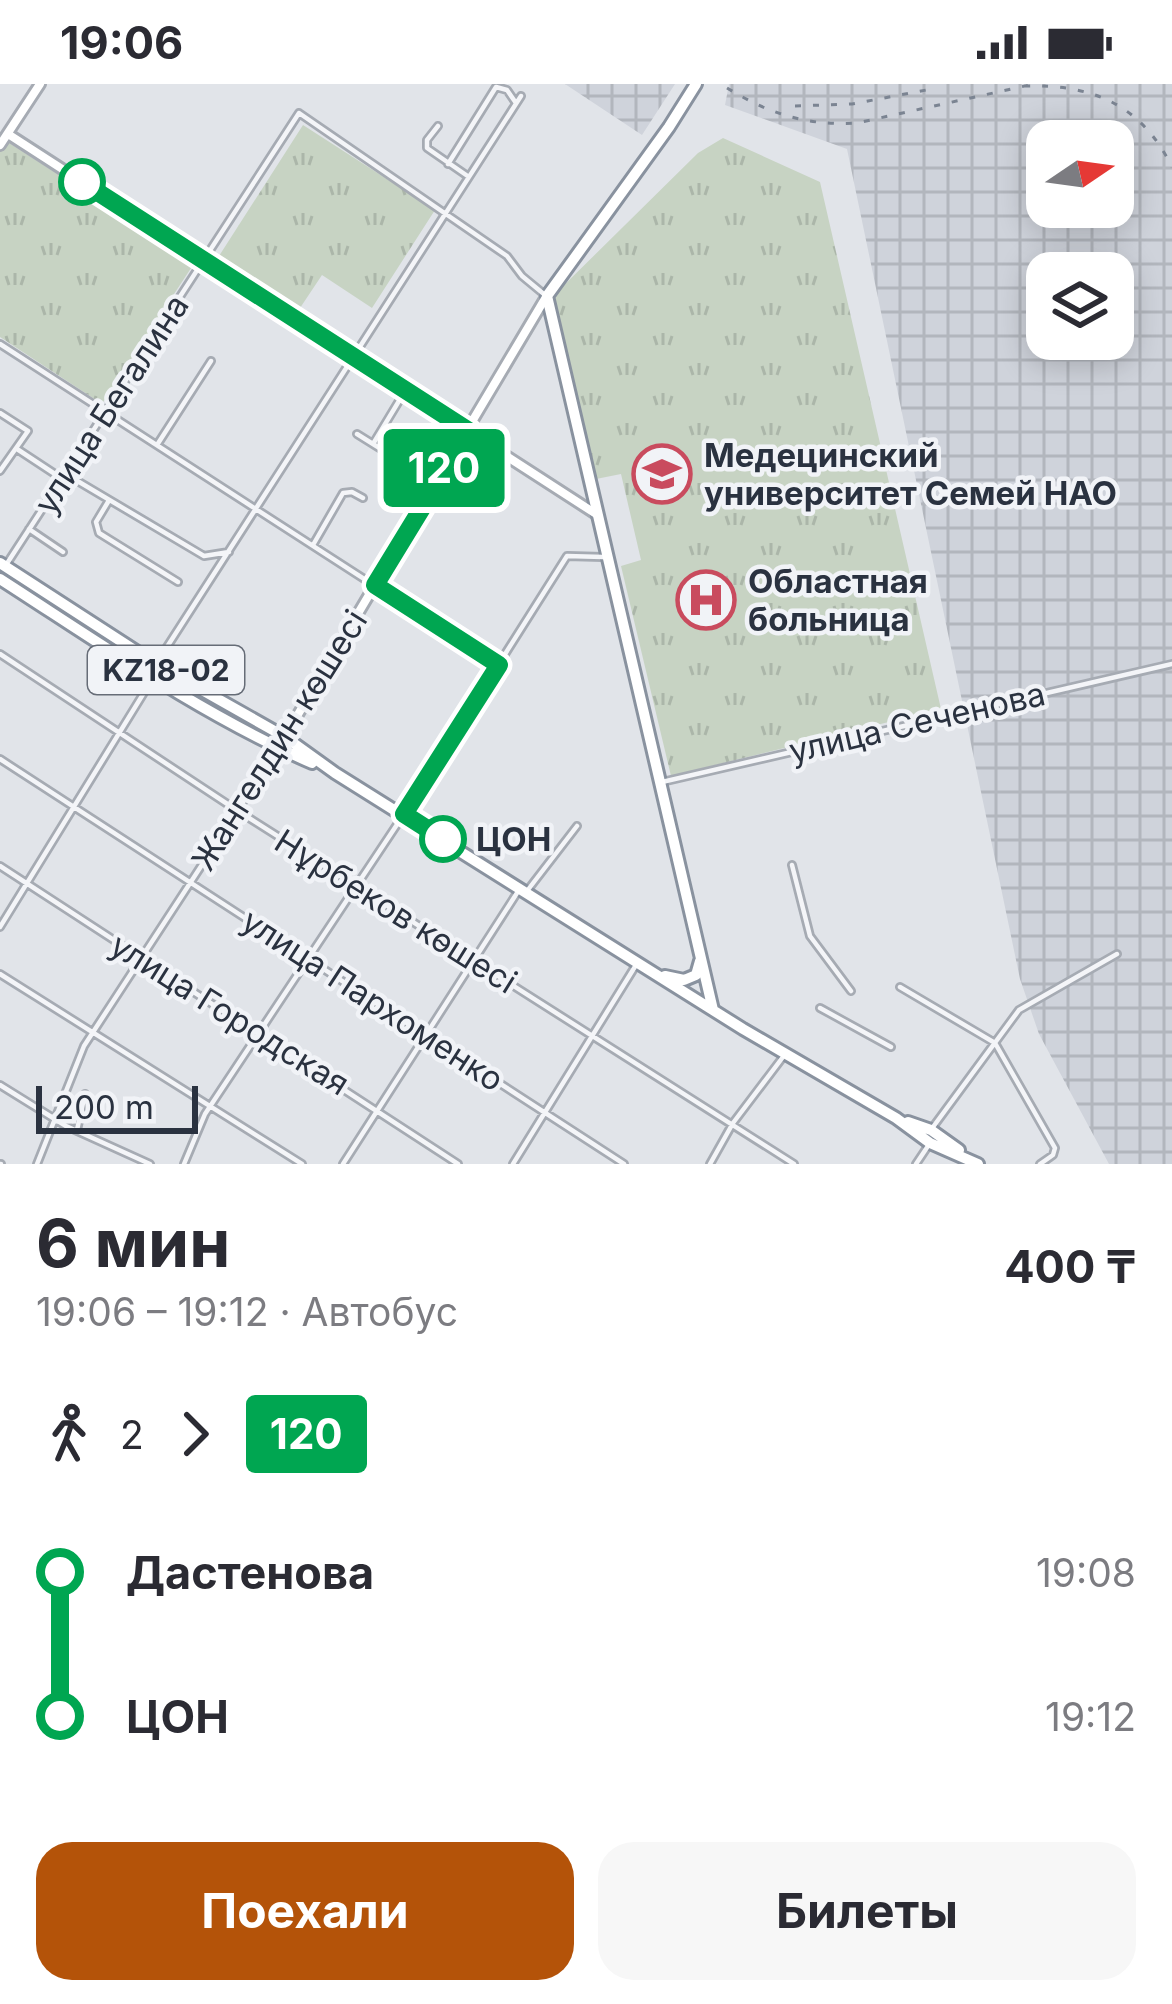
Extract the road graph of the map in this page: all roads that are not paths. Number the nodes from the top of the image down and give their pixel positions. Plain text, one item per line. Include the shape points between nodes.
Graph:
1 (40, 84) edge
2 (696, 84) edge
3 (438, 126) dead end
4 (4, 132) edge
5 (0, 146) edge
6 (448, 164) junction
7 (469, 177) junction
8 (446, 213) junction
9 (204, 261) junction
10 (547, 296) junction
11 (0, 344) edge
12 (353, 358) junction
13 (211, 361) dead end
14 (405, 391) junction
15 (106, 411) junction
16 (0, 412) edge
17 (469, 431) junction
18 (356, 434) dead end
19 (373, 444) junction
20 (157, 445) junction
21 (17, 449) junction
22 (389, 454) dead end
23 (0, 471) edge
24 (63, 475) junction
25 (362, 498) dead end
26 (108, 502) junction
27 (256, 509) junction
28 (597, 515) junction
29 (29, 529) junction
30 (313, 545) junction
31 (229, 551) junction
32 (64, 552) dead end
33 (607, 557) junction
34 (1, 571) edge
35 (178, 582) dead end
36 (375, 585) junction
37 (0, 655) edge
38 (155, 664) junction
39 (1172, 664) edge
40 (499, 665) junction
41 (153, 678) junction
42 (120, 732) junction
43 (282, 742) junction
44 (0, 759) edge
45 (662, 782) junction
46 (75, 806) junction
47 (238, 812) junction
48 (404, 814) junction
49 (577, 826) dead end
50 (0, 866) edge
51 (792, 866) dead end
52 (190, 881) junction
53 (26, 883) junction
54 (355, 883) junction
55 (524, 889) junction
56 (0, 927) edge
57 (699, 940) junction
58 (1117, 954) dead end
59 (308, 957) junction
60 (473, 958) junction
61 (140, 959) junction
62 (642, 966) junction
63 (0, 974) edge
64 (709, 987) junction
65 (900, 987) dead end
66 (851, 991) dead end
67 (820, 1008) dead end
68 (713, 1010) junction
69 (743, 1029) junction
70 (94, 1034) junction
71 (261, 1034) junction
72 (425, 1035) junction
73 (593, 1037) junction
74 (995, 1043) junction
75 (891, 1047) dead end
76 (786, 1054) junction
77 (0, 1085) edge
78 (85, 1094) dead end
79 (213, 1108) junction
80 (377, 1108) junction
81 (545, 1112) junction
82 (54, 1119) junction
83 (733, 1123) junction
84 (76, 1130) junction
85 (930, 1136) junction
86 (974, 1162) edge
87 (37, 1164) edge
88 (150, 1164) edge
89 (184, 1164) edge
90 (302, 1164) edge
91 (343, 1164) edge
92 (458, 1164) edge
93 (513, 1164) edge
94 (624, 1164) edge
95 (710, 1164) edge
96 (794, 1164) edge
97 (916, 1164) edge
98 (1040, 1164) edge

1 - 4 street
2 - 10 highway, Жангелдин көшесі
3 - 6 street via 427,148
4 - 5 street
4 - 9 street
6 - 7 street
6 - 7 street via 496,87 507,90 518,100
7 - 8 street
8 - 9 street, улица Бегалина via 299,112
8 - 10 street
8 - 12 street
9 - 12 street
9 - 15 street, улица Бегалина
10 - 17 street, Жангелдин көшесі
10 - 28 highway
11 - 15 street
12 - 14 street
12 - 27 street
13 - 20 street
14 - 17 street
14 - 19 street
15 - 20 street
15 - 24 street, улица Бегалина
16 - 21 street via 28,431
17 - 28 street
17 - 36 street, Жангелдин көшесі
18 - 19 street
19 - 22 street
20 - 27 street
21 - 23 street
21 - 24 street
24 - 26 street
24 - 29 street, улица Бегалина
25 - 30 street via 343,493
26 - 31 street via 204,556
26 - 35 street via 95,522 99,533
27 - 30 street
27 - 31 street
28 - 33 highway
29 - 32 street
29 - 34 street, улица Бегалина
30 - 36 street
31 - 38 street
33 - 40 street via 567,556
33 - 45 highway
34 - 38 highway, KZ18-02
34 - 41 highway, KZ18-02
36 - 40 street
36 - 43 street, Жангелдин көшесі
37 - 42 street, Нұрбеков көшесі
38 - 43 highway, KZ18-02
39 - 45 street, улица Сеченова
40 - 48 street
41 - 42 street
41 - 43 highway, KZ18-02
42 - 46 street
42 - 47 street, Нұрбеков көшесі
43 - 47 street, Жангелдин көшесі
43 - 48 highway, KZ18-02
44 - 46 street, улица Пархоменко
45 - 57 highway
46 - 52 street, улица Пархоменко
46 - 53 street
47 - 52 street, Жангелдин көшесі
47 - 54 street, Нұрбеков көшесі
48 - 54 street
48 - 55 highway, KZ18-02
49 - 55 street
50 - 53 street, улица Городская
51 - 66 street via 810,936
52 - 59 street, улица Пархоменко
52 - 61 street, Жангелдин көшесі
53 - 56 street
53 - 61 street, улица Городская
54 - 59 street
54 - 60 street, Нұрбеков көшесі
55 - 60 street
55 - 62 highway, KZ18-02
57 - 62 highway via 696,975 669,978
57 - 64 highway
58 - 74 street via 1019,1010
59 - 71 street
59 - 72 street, улица Пархоменко
60 - 72 street
60 - 73 street, Нұрбеков көшесі
61 - 70 street, Жангелдин көшесі
61 - 71 street, улица Городская
62 - 68 highway, KZ18-02
62 - 73 street
63 - 70 street
64 - 68 highway
64 - 69 highway
65 - 74 street
67 - 75 street
68 - 69 highway, KZ18-02
69 - 76 highway, KZ18-02
70 - 79 street
70 - 82 street, Жангелдин көшесі
71 - 79 street
71 - 80 street, улица Городская
72 - 80 street
72 - 81 street, улица Пархоменко
73 - 81 street
73 - 83 street, Нұрбеков көшесі
74 - 85 street
74 - 98 street via 1055,1148
76 - 83 street
76 - 85 highway, KZ18-02
77 - 82 street
78 - 84 street
79 - 89 street
79 - 90 street
80 - 91 street
80 - 92 street, улица Городская
81 - 93 street
81 - 94 street, улица Пархоменко
82 - 84 street
82 - 87 street, Жангелдин көшесі
83 - 95 street
83 - 96 street, Нұрбеков көшесі
84 - 88 street
85 - 86 highway, KZ18-02
85 - 97 street

